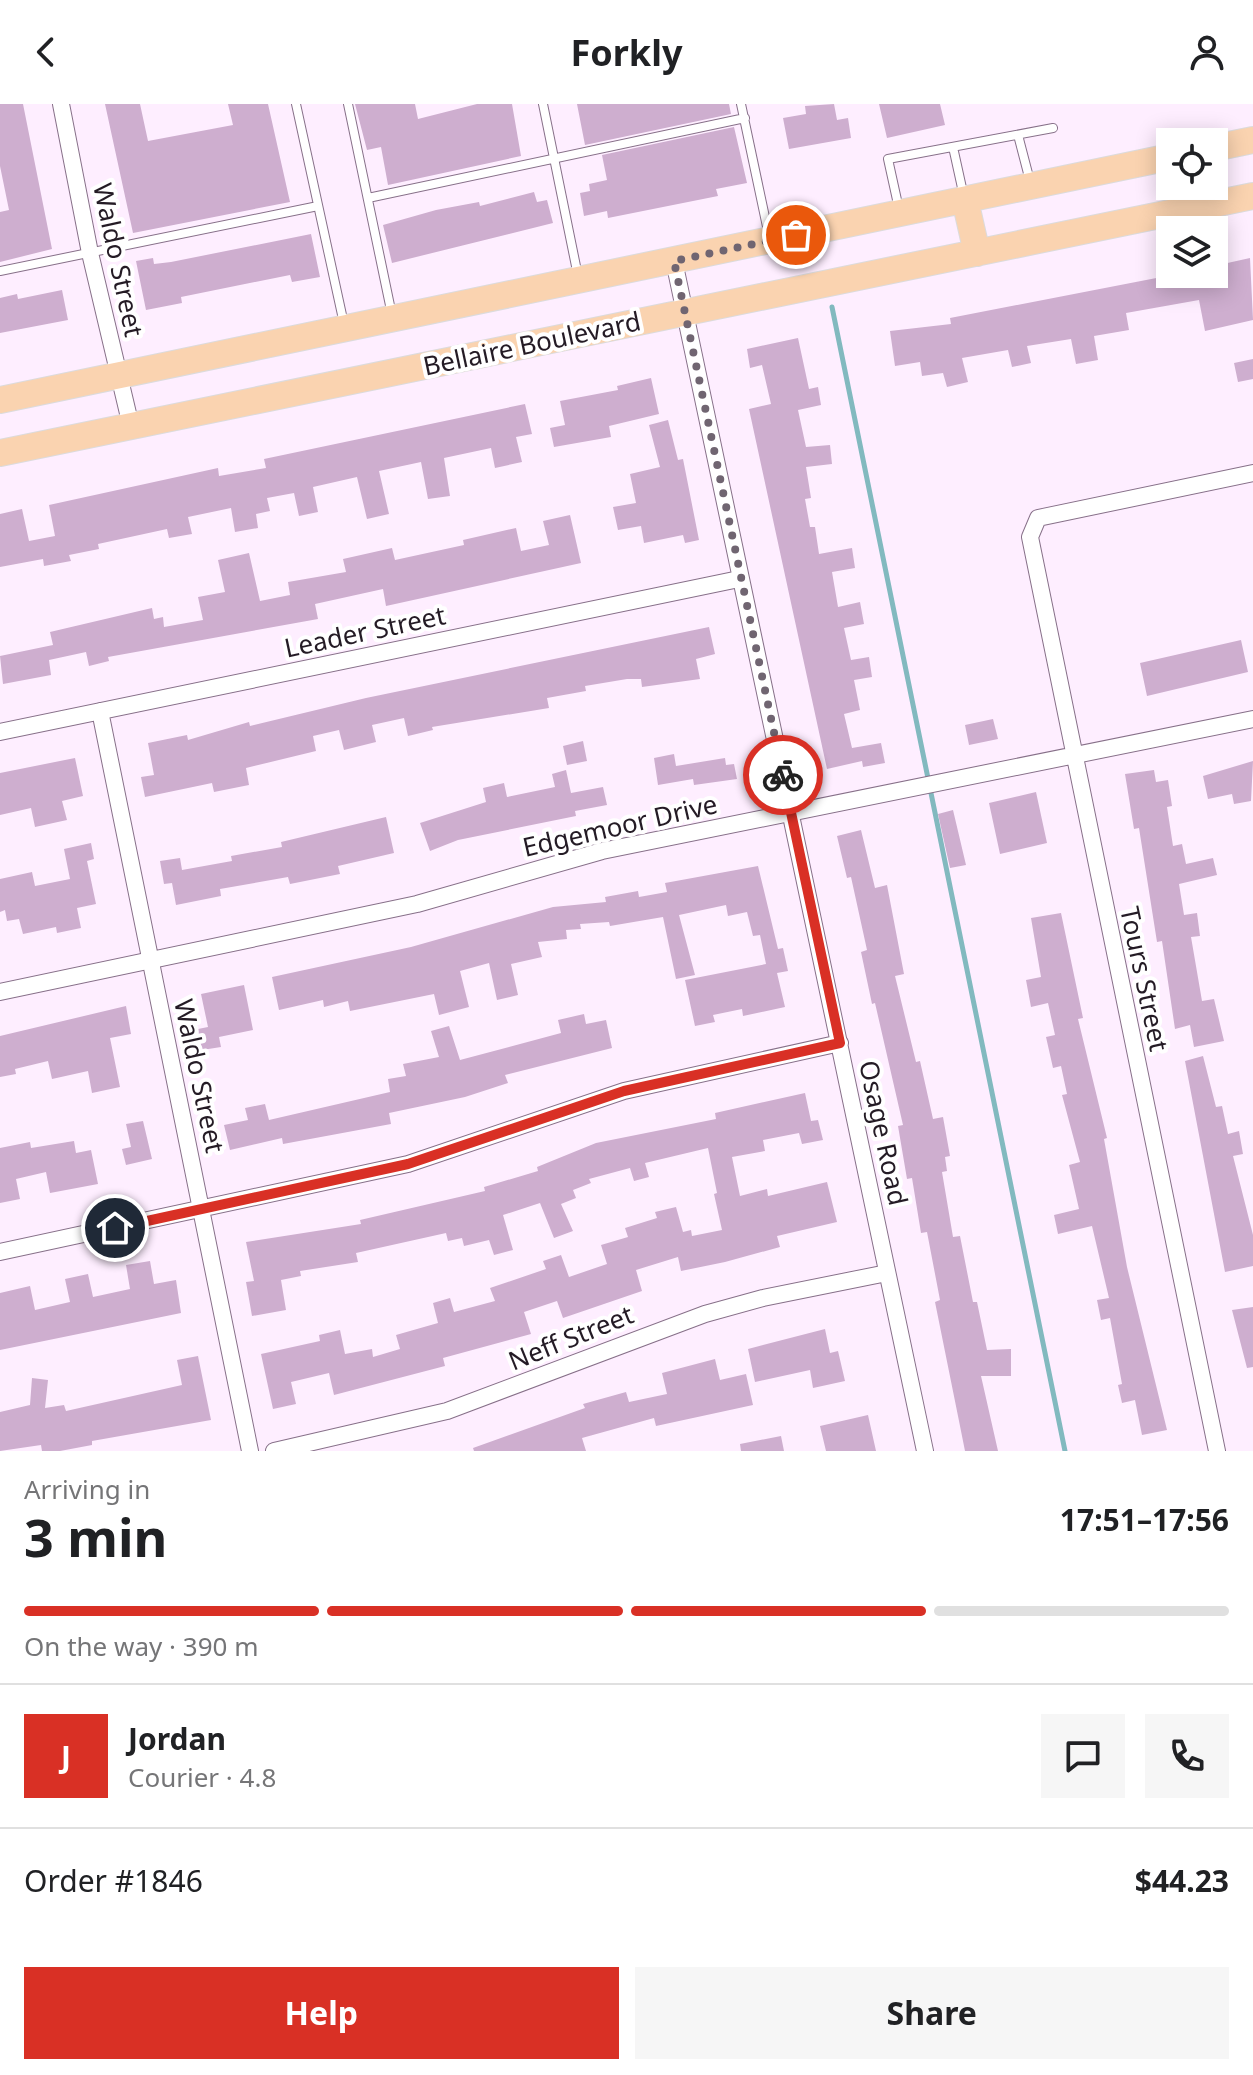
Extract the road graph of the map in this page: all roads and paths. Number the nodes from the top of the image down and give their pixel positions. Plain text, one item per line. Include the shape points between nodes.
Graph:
1 (61, 104) edge
2 (296, 104) edge
3 (348, 104) edge
4 (543, 104) edge
5 (741, 104) edge
6 (745, 118) junction
7 (1053, 128) dead end
8 (1018, 135) junction
9 (1253, 140) edge
10 (1228, 145) edge
11 (953, 147) junction
12 (555, 159) junction
13 (1156, 160) edge
14 (1253, 178) edge
15 (1031, 186) junction
16 (1253, 196) edge
17 (368, 198) junction
18 (965, 200) junction
19 (318, 206) junction
20 (901, 213) junction
21 (1163, 215) junction
22 (770, 241) junction
23 (90, 253) junction
24 (977, 253) junction
25 (674, 261) junction
26 (0, 271) edge
27 (579, 280) junction
28 (685, 313) junction
29 (393, 319) junction
30 (345, 329) junction
31 (120, 375) junction
32 (0, 400) edge
33 (131, 426) junction
34 (0, 453) edge
35 (1253, 473) edge
36 (739, 579) junction
37 (100, 711) junction
38 (1253, 719) edge
39 (0, 732) edge
40 (1073, 757) junction
41 (791, 812) junction
42 (151, 961) junction
43 (0, 992) edge
44 (840, 1043) junction
45 (202, 1210) junction
46 (0, 1252) edge
47 (887, 1273) junction
48 (250, 1451) edge
49 (274, 1451) edge
50 (925, 1451) edge
51 (1217, 1451) edge

1 - 23 street, Waldo Street
2 - 19 lane
3 - 17 lane
4 - 12 lane
5 - 6 lane
6 - 12 lane
6 - 22 lane
7 - 8 lane
8 - 11 lane
8 - 15 lane
9 - 10 main road
11 - 18 lane
11 - 20 lane via 888,159
12 - 17 lane
12 - 27 lane
13 - 15 main road, Bellaire Boulevard
14 - 21 main road via 1203,190
15 - 18 main road, Bellaire Boulevard
16 - 21 main road, Bellaire Boulevard
17 - 29 lane
18 - 20 main road, Bellaire Boulevard
18 - 24 main road
19 - 23 lane
19 - 30 lane
20 - 22 main road, Bellaire Boulevard
21 - 24 main road, Bellaire Boulevard
22 - 25 main road, Bellaire Boulevard
23 - 26 lane
23 - 31 street, Waldo Street
24 - 28 main road, Bellaire Boulevard
25 - 27 main road, Bellaire Boulevard
25 - 28 street, Osage Road
27 - 29 main road, Bellaire Boulevard
28 - 33 main road, Bellaire Boulevard
28 - 36 street, Osage Road
29 - 30 main road, Bellaire Boulevard
30 - 31 main road, Bellaire Boulevard
31 - 32 main road, Bellaire Boulevard
31 - 33 street, Waldo Street
33 - 34 main road, Bellaire Boulevard
35 - 40 street, Tours Street via 1038,518 1030,537
36 - 37 street, Leader Street
36 - 41 street, Osage Road
37 - 39 street, Leader Street
37 - 42 street, Waldo Street
38 - 40 street, Edgemoor Drive
40 - 41 street, Edgemoor Drive
40 - 51 street, Tours Street
41 - 42 street, Edgemoor Drive via 602,851 417,904
41 - 44 street, Osage Road
42 - 43 street, Edgemoor Drive
42 - 45 street, Waldo Street
44 - 45 street via 624,1091 408,1164
44 - 47 street, Osage Road
45 - 46 street
45 - 48 street, Waldo Street
47 - 49 street, Neff Street via 705,1314 447,1411
47 - 50 street, Osage Road

